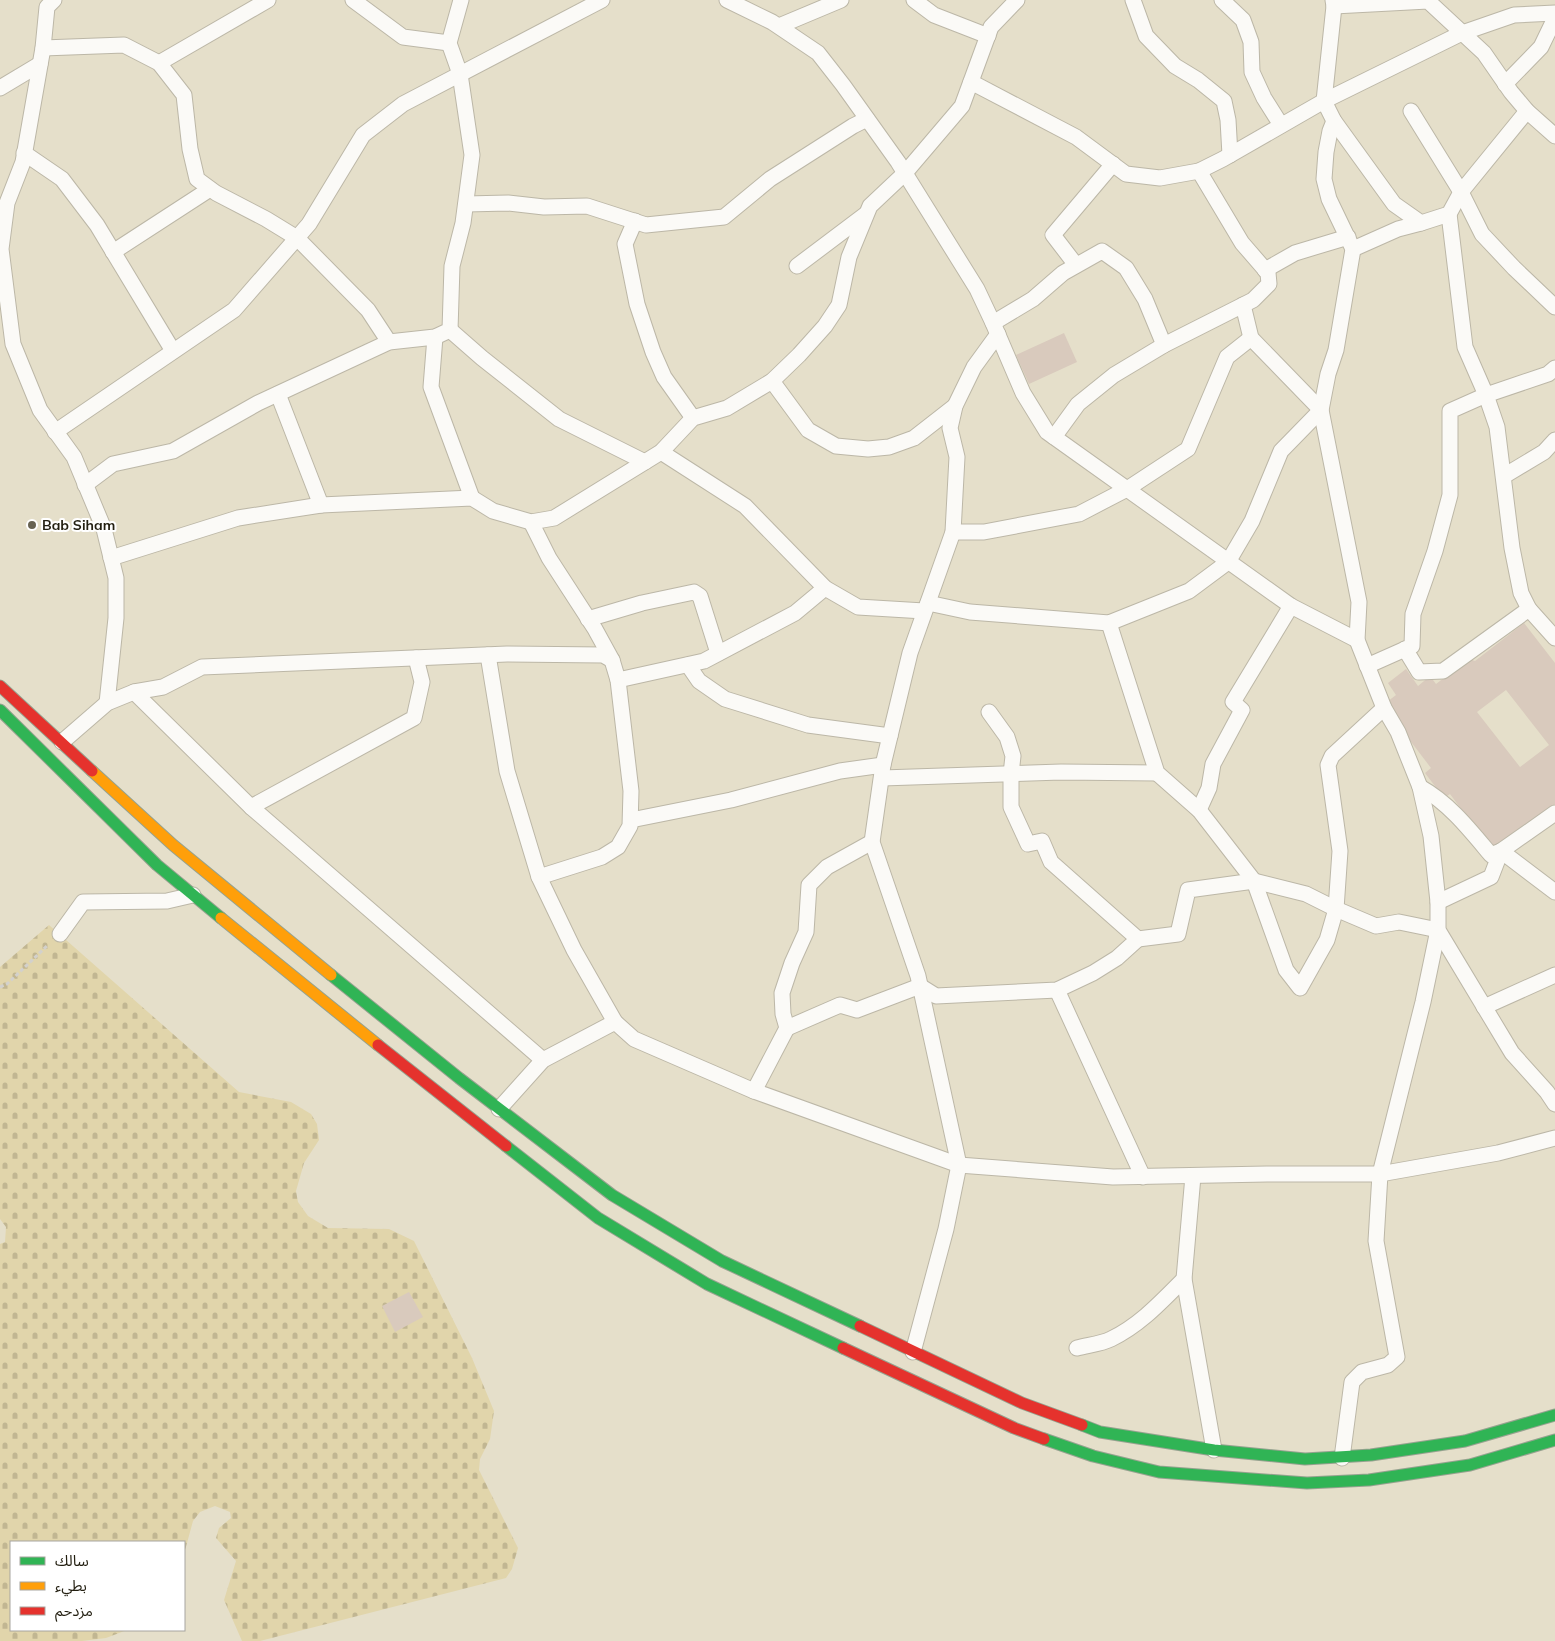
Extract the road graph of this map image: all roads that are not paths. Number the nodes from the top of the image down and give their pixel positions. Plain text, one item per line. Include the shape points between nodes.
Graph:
1 (54, 0) edge
2 (268, 0) edge
3 (353, 0) edge
4 (461, 0) edge
5 (602, 0) edge
6 (727, 0) edge
7 (841, 0) edge
8 (914, 0) edge
9 (1017, 0) edge
10 (1133, 0) edge
11 (1222, 0) edge
12 (1333, 3) edge
13 (1555, 14) edge
14 (1555, 18) edge
15 (779, 26) junction
16 (1462, 33) junction
17 (988, 36) junction
18 (449, 43) junction
19 (43, 48) junction
20 (159, 63) junction
21 (40, 64) junction
22 (460, 74) junction
23 (971, 82) junction
24 (1506, 84) junction
25 (0, 88) edge
26 (1324, 101) junction
27 (1412, 111) dead end
28 (1527, 111) junction
29 (867, 119) junction
30 (1334, 121) junction
31 (1281, 126) junction
32 (1555, 136) edge
33 (24, 153) junction
34 (1230, 155) junction
35 (1113, 164) junction
36 (1199, 171) junction
37 (905, 173) junction
38 (210, 189) junction
39 (1461, 192) junction
40 (466, 204) junction
41 (868, 213) junction
42 (1449, 214) junction
43 (635, 221) junction
44 (1422, 223) junction
45 (297, 238) junction
46 (1350, 243) junction
47 (113, 252) junction
48 (1076, 265) junction
49 (797, 266) dead end
50 (1266, 270) junction
51 (1243, 305) junction
52 (1555, 307) edge
53 (995, 328) junction
54 (450, 330) junction
55 (434, 337) junction
56 (1251, 338) junction
57 (389, 342) junction
58 (1164, 345) junction
59 (6, 347) edge
60 (173, 351) junction
61 (1555, 368) edge
62 (772, 381) junction
63 (278, 394) junction
64 (1486, 395) junction
65 (955, 406) junction
66 (1321, 410) junction
67 (693, 418) junction
68 (55, 432) junction
69 (1054, 437) junction
70 (1555, 440) edge
71 (661, 452) junction
72 (645, 462) junction
73 (1504, 476) junction
74 (85, 485) junction
75 (1127, 489) junction
76 (472, 498) junction
77 (321, 505) junction
78 (531, 522) junction
79 (953, 532) junction
80 (111, 558) junction
81 (1228, 562) junction
82 (825, 588) junction
83 (1291, 606) junction
84 (926, 607) junction
85 (1529, 609) junction
86 (588, 619) junction
87 (1109, 623) junction
88 (1553, 630) edge
89 (1357, 640) junction
90 (1405, 649) junction
91 (718, 653) junction
92 (488, 655) junction
93 (416, 658) junction
94 (612, 660) junction
95 (688, 665) junction
96 (1367, 666) junction
97 (618, 680) junction
98 (0, 686) edge
99 (134, 692) junction
100 (107, 703) junction
101 (1384, 708) junction
102 (0, 710) edge
103 (989, 712) dead end
104 (890, 736) junction
105 (62, 742) junction
106 (882, 771) junction
107 (1157, 773) junction
108 (1011, 774) junction
109 (1420, 787) junction
110 (251, 807) junction
111 (1199, 810) junction
112 (1555, 813) edge
113 (631, 820) junction
114 (872, 842) junction
115 (1501, 851) junction
116 (538, 877) junction
117 (1254, 881) junction
118 (1555, 892) edge
119 (193, 895) junction
120 (1438, 902) junction
121 (1336, 909) junction
122 (1438, 930) junction
123 (60, 934) road end
124 (1138, 939) junction
125 (1555, 975) edge
126 (920, 986) junction
127 (1057, 990) junction
128 (1484, 1008) junction
129 (615, 1022) junction
130 (787, 1028) junction
131 (543, 1060) junction
132 (754, 1091) junction
133 (1555, 1104) edge
134 (500, 1109) junction
135 (1555, 1138) edge
136 (959, 1165) junction
137 (1380, 1174) junction
138 (1193, 1176) junction
139 (1143, 1177) junction
140 (1184, 1279) junction
141 (1078, 1348) dead end
142 (914, 1352) junction
143 (1555, 1415) edge
144 (1555, 1440) edge
145 (1214, 1450) junction
146 (1342, 1458) junction

1 - 19 street via 47,8
2 - 20 street
3 - 18 street via 403,37
4 - 18 street
5 - 22 street
6 - 15 street
7 - 15 street
8 - 17 street via 934,15
9 - 17 street via 991,27
10 - 34 street via 1146,36 1175,66 1224,101
11 - 31 street via 1243,20 1251,42 1252,72
12 - 16 street via 1428,0
12 - 26 street
13 - 16 street via 1514,15
14 - 24 street via 1541,47
15 - 29 street via 818,53
16 - 24 street via 1484,53
16 - 26 street
17 - 23 street
18 - 22 street
19 - 20 street via 124,45
19 - 21 street
20 - 38 street via 184,94 197,179
21 - 25 street
21 - 33 street
22 - 40 street via 472,155
22 - 45 street via 403,104 364,135
23 - 35 street via 1076,137
23 - 37 street via 962,106
24 - 28 street
26 - 30 street
26 - 31 street
27 - 39 street
28 - 32 street
28 - 39 street
29 - 37 street
29 - 43 street via 770,179 724,217 646,225
30 - 44 street via 1394,204
30 - 46 street via 1328,138 1324,179 1329,199
31 - 34 street
33 - 47 street via 62,179
33 - 59 street via 7,203 1,249
34 - 36 street
35 - 36 street via 1126,174 1160,178
35 - 48 street via 1053,235
36 - 50 street via 1242,244
37 - 41 street via 870,206
37 - 53 street via 977,289
38 - 45 street
38 - 47 street
39 - 42 street
39 - 52 street via 1482,234
40 - 43 street via 588,206
40 - 54 street via 452,266
41 - 49 street
41 - 62 street via 848,257 839,305 825,326
42 - 44 street
42 - 64 street via 1465,347
43 - 67 street via 625,244 637,304 664,377
44 - 46 street
45 - 57 street via 368,310
45 - 60 street via 234,310
46 - 50 street via 1295,253
46 - 66 street via 1336,350
47 - 60 street
48 - 53 street
48 - 58 street via 1102,250 1126,268 1145,299
50 - 51 street via 1269,284
51 - 56 street
51 - 58 street
53 - 65 street
53 - 69 street via 1023,393 1047,432
54 - 55 street
54 - 72 street via 559,418
55 - 57 street
55 - 76 street via 431,387
56 - 66 street
56 - 75 street via 1227,357 1188,449
57 - 63 street
58 - 69 street via 1114,375 1078,404
59 - 68 street
60 - 68 street
61 - 64 street via 1548,374
62 - 65 street via 808,430 836,446 889,447 914,438
62 - 67 street via 727,408
63 - 74 street via 173,451 113,464
63 - 77 street
64 - 73 street via 1497,427
64 - 90 street via 1450,411 1450,495 1413,614 1412,646
65 - 79 street via 950,428 957,457
66 - 81 street via 1281,451 1252,521
66 - 89 street via 1359,602
67 - 71 street
68 - 74 street via 74,457
69 - 75 street
70 - 73 street via 1544,452
71 - 72 street
71 - 82 street via 745,506
72 - 78 street via 554,518
73 - 85 street via 1512,548 1521,593
74 - 80 street via 104,529
75 - 79 street via 1079,514 984,532
75 - 81 street
76 - 77 street
76 - 78 street via 493,511
77 - 80 street via 238,518
78 - 86 street via 549,558
79 - 84 street
80 - 100 street via 116,578 116,618
81 - 83 street
81 - 87 street via 1189,591
82 - 84 street via 858,607
82 - 91 street via 795,613
83 - 89 street
83 - 111 street via 1233,702 1242,710 1213,764 1209,788
84 - 87 street
84 - 104 street via 910,653
85 - 88 street
85 - 90 street via 1443,671 1419,672
86 - 91 street via 694,592 700,596
86 - 94 street
87 - 107 street
89 - 96 street
90 - 96 street
91 - 95 street
92 - 93 street
92 - 94 street via 602,655
92 - 116 street via 507,771
93 - 99 street via 202,667 163,687
93 - 110 street via 422,682 414,718
94 - 97 street
95 - 97 street
95 - 104 street via 699,681 724,699 808,725
96 - 101 street
97 - 113 street via 631,791
98 - 105 main road
99 - 100 street
99 - 110 street
100 - 105 street
101 - 109 street via 1398,732
101 - 121 street via 1332,756 1328,764 1340,851
102 - 119 main road via 157,865
103 - 108 street via 1007,737 1013,756
104 - 106 street
105 - 134 main road via 172,845
106 - 108 street
106 - 113 street via 840,771 731,800
106 - 114 street
107 - 108 street
107 - 111 street
108 - 124 street via 1011,807 1028,844 1042,841 1051,862
109 - 115 street via 1435,795 1491,855
109 - 120 street via 1431,836
110 - 131 street
111 - 117 street
112 - 115 street
113 - 116 street via 618,847 602,857
114 - 126 street
114 - 130 street via 827,867 809,885 806,932 782,993
115 - 118 street
115 - 120 street via 1491,877
116 - 129 street
117 - 121 street via 1306,894
117 - 121 street via 1286,970 1300,988 1327,940
117 - 124 street via 1188,890 1178,934
119 - 123 street via 167,901 83,902
119 - 144 main road via 598,1218 707,1284 1014,1428 1093,1456 1159,1472 1307,1483 1369,1480 1470,1465
120 - 122 street
121 - 122 street via 1376,926 1398,922
122 - 128 street
122 - 137 street
124 - 127 street via 1117,958
125 - 128 street
126 - 127 street via 936,996
126 - 130 street via 857,1010 840,1005
126 - 136 street
127 - 139 street
128 - 133 street via 1512,1053
129 - 131 street
129 - 132 street via 634,1039
130 - 132 street
131 - 134 street
132 - 136 street
134 - 142 main road via 612,1195 722,1261
135 - 137 street
136 - 139 street
136 - 142 street
137 - 138 street
137 - 146 street via 1376,1241 1397,1357 1388,1365 1362,1372 1352,1382
138 - 139 street
138 - 140 street
140 - 141 street via 1147,1316 1130,1328 1110,1340
140 - 145 street
142 - 145 main road via 1022,1403 1100,1432
143 - 146 main road via 1465,1441
145 - 146 main road via 1305,1459

